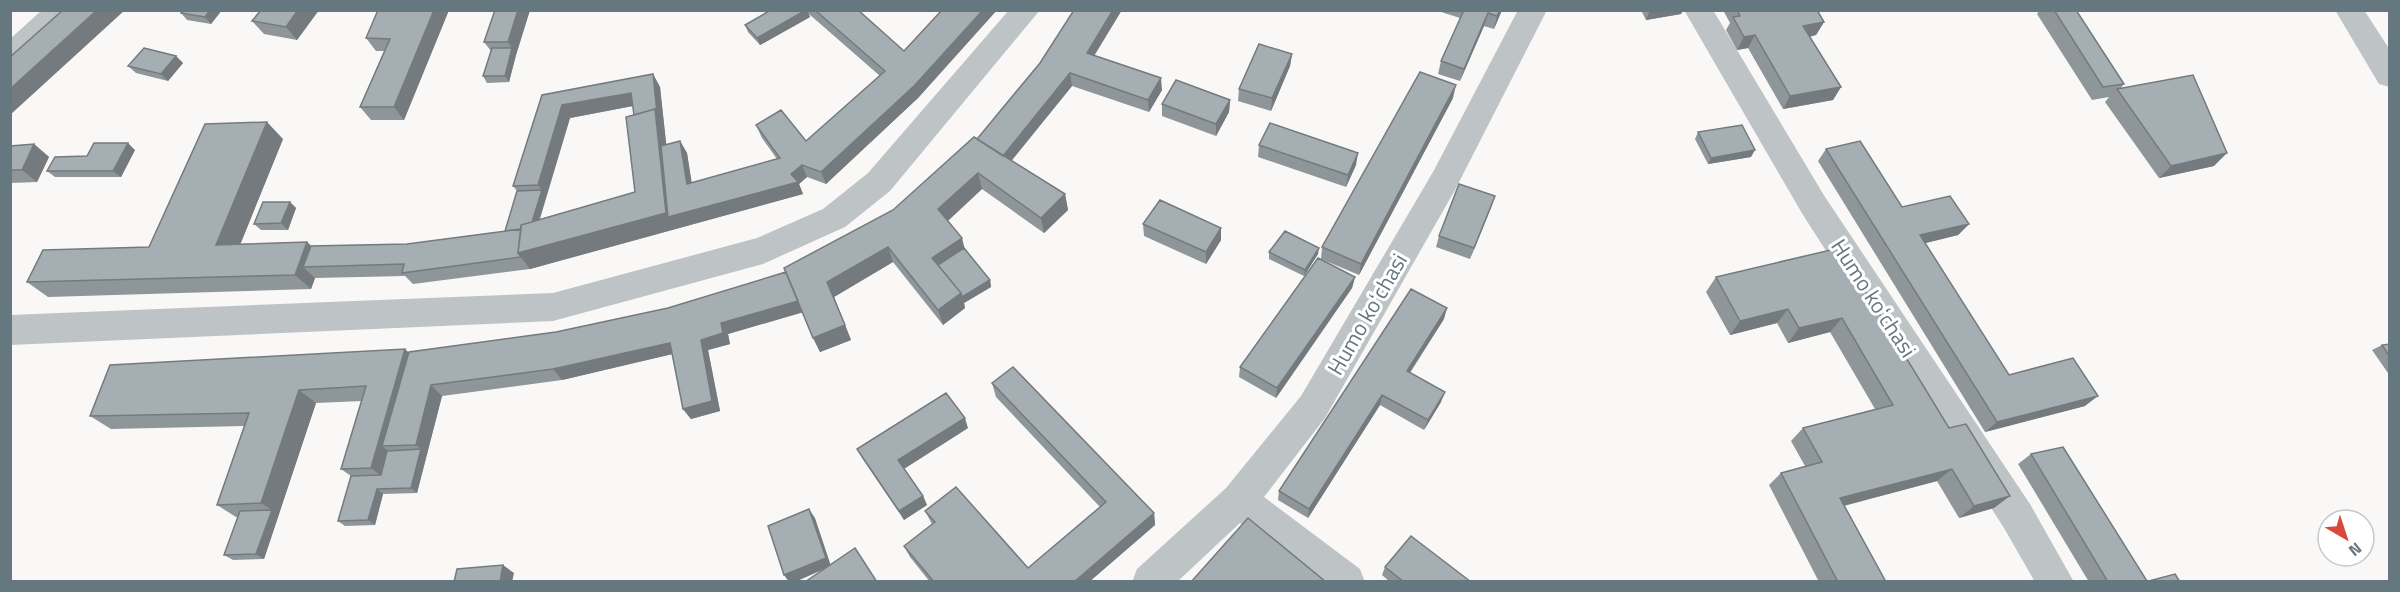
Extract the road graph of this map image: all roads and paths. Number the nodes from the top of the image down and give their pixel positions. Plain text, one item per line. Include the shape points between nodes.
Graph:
1 (62, 10) edge
2 (1026, 10) edge
3 (1533, 10) edge
4 (1698, 10) edge
5 (2349, 10) edge
6 (10, 58) edge
7 (2390, 76) edge
8 (10, 330) edge
9 (1239, 500) junction
10 (1150, 582) edge
11 (1347, 582) edge
12 (2056, 582) edge

1 - 6 street
2 - 8 street via 879,182 834,218 763,250 553,307
3 - 9 street, Humo koʻchasi via 1444,181 1313,407
4 - 12 street, Humo koʻchasi via 1814,206
5 - 7 street
9 - 10 street, Humo koʻchasi
9 - 11 street

